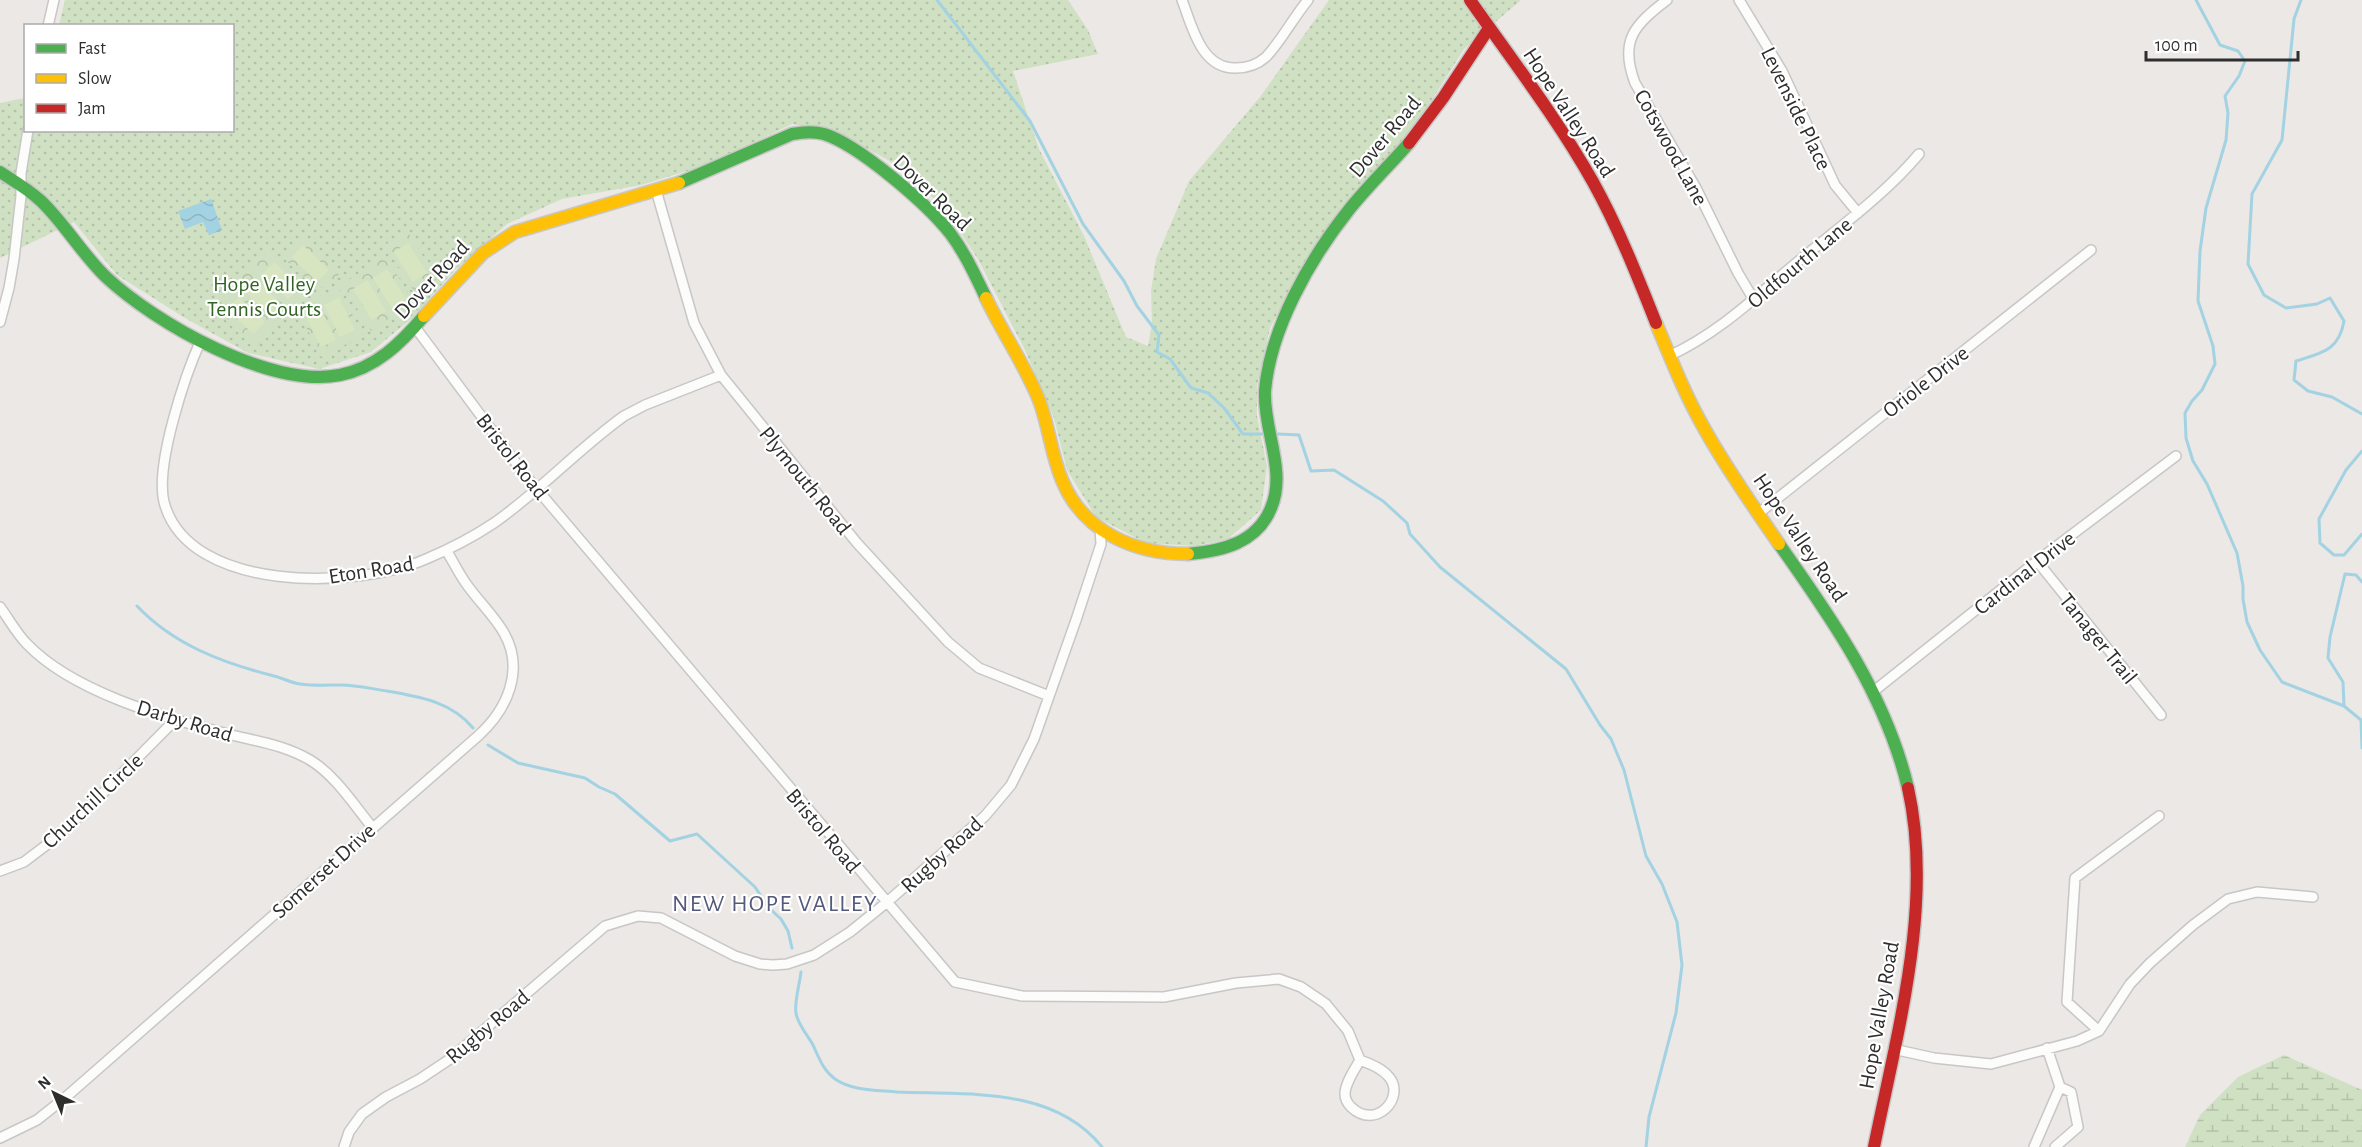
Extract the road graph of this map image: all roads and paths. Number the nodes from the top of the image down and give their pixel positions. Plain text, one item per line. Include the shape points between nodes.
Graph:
1 (54, 0) edge
2 (1182, 0) edge
3 (1308, 0) edge
4 (1470, 0) edge
5 (1667, 0) edge
6 (1739, 0) edge
7 (48, 24) edge
8 (1489, 28) junction
9 (28, 132) edge
10 (1919, 154) dead end
11 (0, 172) edge
12 (21, 184) junction
13 (656, 190) junction
14 (1858, 213) junction
15 (2091, 250) dead end
16 (1754, 300) junction
17 (0, 322) edge
18 (415, 327) junction
19 (201, 340) junction
20 (1669, 356) junction
21 (721, 375) junction
22 (2176, 456) dead end
23 (536, 488) junction
24 (1759, 513) junction
25 (1100, 529) junction
26 (446, 550) junction
27 (2037, 561) junction
28 (0, 607) edge
29 (1874, 691) junction
30 (1049, 696) junction
31 (2161, 715) dead end
32 (176, 719) junction
33 (2158, 816) dead end
34 (372, 827) junction
35 (0, 871) edge
36 (2313, 897) dead end
37 (886, 903) junction
38 (2099, 1031) junction
39 (2047, 1048) junction
40 (1893, 1049) junction
41 (1360, 1060) junction
42 (2060, 1087) junction
43 (0, 1138) edge
44 (344, 1147) edge
45 (1874, 1147) edge
46 (2034, 1147) edge
47 (2055, 1147) edge

1 - 7 street
2 - 3 street via 1202,49 1215,62 1231,68 1250,67 1265,58
4 - 8 street, Hope Valley Road
5 - 16 street, Cotswood Lane via 1633,32 1629,66
6 - 14 street, Levenside Place via 1787,80 1835,185
8 - 20 street, Hope Valley Road via 1598,190
8 - 25 street, Dover Road via 1428,120 1327,240 1287,314 1273,352 1266,388 1266,412 1276,460 1273,498 1264,522 1235,545 1173,556 1142,550
9 - 12 street
10 - 14 street, Oldfourth Lane
11 - 12 street, Dover Road
12 - 17 street via 11,279
12 - 19 street, Dover Road via 44,204 84,254 118,287 145,308
13 - 18 street, Dover Road via 529,227 498,242
13 - 21 street, Plymouth Road via 694,323
13 - 25 street, Dover Road via 777,140 813,132 827,135 886,172 943,225 959,246 1030,380 1065,490
14 - 16 street, Oldfourth Lane
15 - 24 street, Oriole Drive
16 - 20 street, Oldfourth Lane via 1716,330
18 - 19 street, Dover Road via 380,358 333,376 295,374 256,365
18 - 23 street, Bristol Road
19 - 26 street, Eton Road via 184,385 162,467 165,503 177,529 191,544 243,569 308,578 380,572 424,561
20 - 24 street, Hope Valley Road via 1705,431
21 - 23 street, Eton Road via 624,416
21 - 30 street, Plymouth Road via 857,543 948,642 979,668
22 - 27 street, Cardinal Drive
23 - 26 street, Eton Road via 495,522
23 - 37 street, Bristol Road
24 - 29 street, Hope Valley Road via 1847,642
25 - 30 street, Rugby Road via 1101,543
26 - 34 street, Somerset Drive via 505,635 512,654 511,687 504,706 484,731
27 - 29 street, Cardinal Drive
27 - 31 street, Tanager Trail
28 - 32 street, Darby Road via 27,644 53,665 99,691
29 - 40 street, Hope Valley Road via 1891,729 1906,780 1917,850 1912,954
30 - 37 street, Rugby Road via 1034,739 1001,799
32 - 34 street, Darby Road via 277,745 310,760
32 - 35 street, Churchill Circle via 53,840 24,862
33 - 38 street via 2075,878 2067,1002
34 - 43 street, Somerset Drive via 50,1111 25,1128
36 - 38 street via 2257,892 2228,899 2150,963 2130,984
37 - 41 street, Bristol Road via 955,982 1022,996 1164,997 1279,979 1301,987 1326,1004 1348,1031
37 - 44 street, Rugby Road via 814,955 787,964 760,964 735,956 660,918 638,916 605,926 450,1059 362,1114
38 - 39 street
39 - 40 street via 1991,1064
39 - 42 street
40 - 45 street, Hope Valley Road
41 - 41 street via 1345,1093 1347,1103 1368,1117 1388,1106 1394,1087 1383,1071
42 - 46 street
42 - 47 street via 2071,1092 2078,1127

